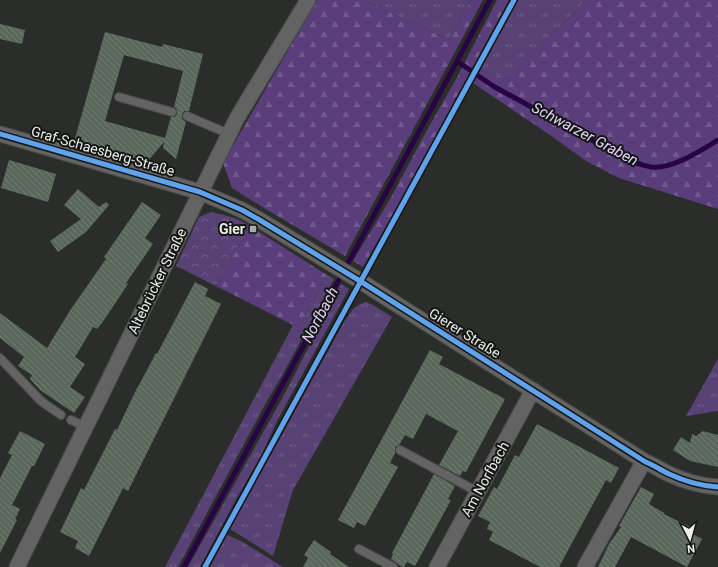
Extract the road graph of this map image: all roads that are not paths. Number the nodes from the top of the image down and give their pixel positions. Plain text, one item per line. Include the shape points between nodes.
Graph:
1 (308, 0) edge
2 (119, 97) dead end
3 (172, 112) dead end
4 (188, 116) dead end
5 (0, 134) edge
6 (229, 134) junction
7 (200, 192) junction
8 (0, 358) edge
9 (533, 390) junction
10 (62, 415) dead end
11 (71, 420) dead end
12 (86, 427) junction
13 (400, 450) dead end
14 (644, 461) junction
15 (718, 487) edge
16 (478, 492) junction
17 (359, 549) dead end
18 (17, 567) edge
19 (393, 567) edge
20 (437, 567) edge
21 (585, 567) edge

1 - 6 street, Altebrücker Straße
2 - 3 lane
4 - 6 lane
5 - 7 street, Graf-Schaesberg-Straße
6 - 7 street, Altebrücker Straße
7 - 9 street, Gierer Straße via 258,219
7 - 12 street, Altebrücker Straße
8 - 10 lane via 40,400
9 - 14 street, Gierer Straße
9 - 16 street, Am Norfbach
11 - 12 lane
12 - 18 street, Altebrücker Straße
13 - 16 lane
14 - 15 street, Gierer Straße via 684,480
14 - 21 street
16 - 20 street, Am Norfbach
17 - 19 lane

